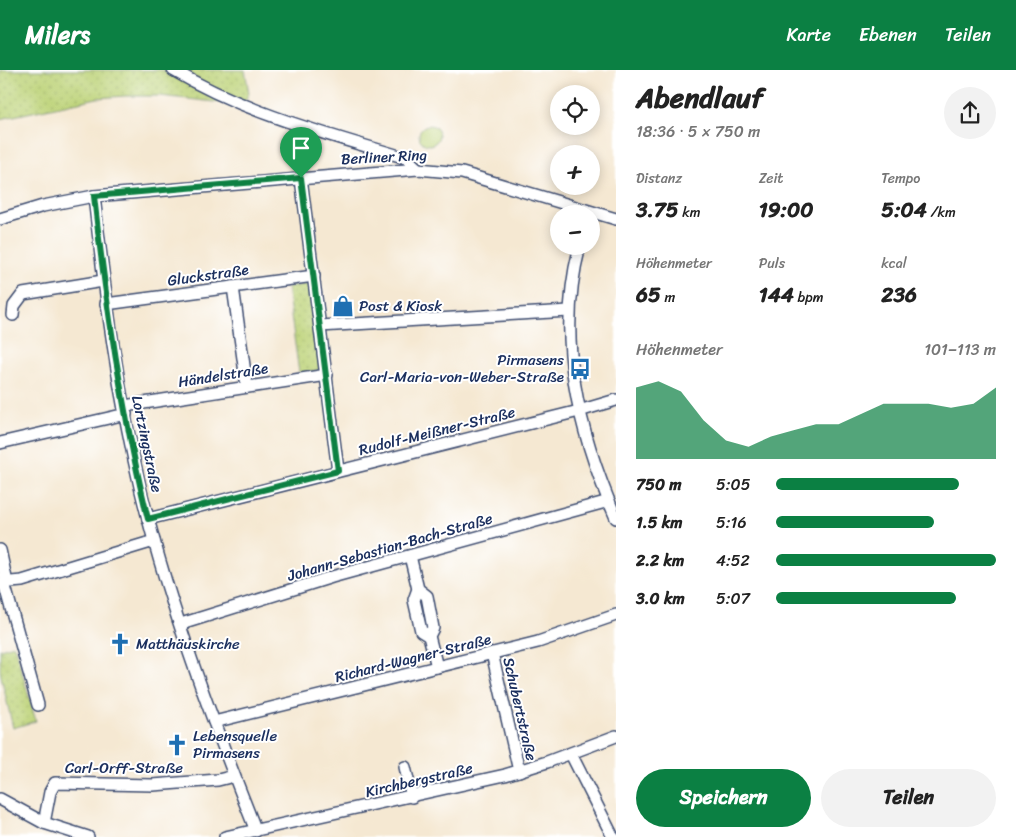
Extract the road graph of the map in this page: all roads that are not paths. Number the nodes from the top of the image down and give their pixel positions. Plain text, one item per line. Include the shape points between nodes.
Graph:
1 (173, 70) edge
2 (418, 169) junction
3 (301, 178) junction
4 (94, 196) junction
5 (564, 205) edge
6 (600, 216) edge
7 (0, 219) edge
8 (616, 220) edge
9 (578, 255) edge
10 (314, 276) junction
11 (103, 281) junction
12 (233, 287) junction
13 (106, 304) junction
14 (569, 311) junction
15 (13, 315) dead end
16 (320, 326) junction
17 (327, 375) junction
18 (247, 387) junction
19 (616, 400) edge
20 (125, 410) junction
21 (580, 411) junction
22 (0, 443) edge
23 (338, 471) junction
24 (609, 501) junction
25 (616, 518) edge
26 (148, 519) junction
27 (154, 541) junction
28 (0, 550) edge
29 (410, 556) junction
30 (4, 583) edge
31 (616, 615) edge
32 (181, 624) junction
33 (492, 653) junction
34 (438, 667) junction
35 (38, 705) dead end
36 (214, 722) junction
37 (616, 736) edge
38 (571, 754) junction
39 (405, 767) dead end
40 (519, 771) junction
41 (234, 776) junction
42 (412, 797) junction
43 (0, 799) edge
44 (44, 824) junction
45 (256, 831) junction
46 (88, 837) edge
47 (225, 837) edge
48 (613, 837) edge

1 - 2 street via 262,113 406,158
2 - 3 street, Berliner Ring
2 - 5 street, Berliner Ring via 462,173
3 - 4 street, Berliner Ring
3 - 10 street
4 - 7 street, Berliner Ring
4 - 11 street, Lortzingstraße
6 - 8 street, Berliner Ring
9 - 14 street
10 - 12 street, Gluckstraße
10 - 16 street
11 - 13 street, Lortzingstraße
11 - 15 street via 23,294 14,306
12 - 13 street, Gluckstraße
12 - 18 street
13 - 20 street, Lortzingstraße
14 - 16 street
14 - 21 street via 570,349
16 - 17 street
17 - 18 street, Händelstraße
17 - 23 street
18 - 20 street, Händelstraße
19 - 21 street, Rudolf-Meißner-Straße
20 - 22 street, Händelstraße
20 - 26 street, Lortzingstraße
21 - 23 street, Rudolf-Meißner-Straße
21 - 24 street via 584,434
23 - 26 street, Rudolf-Meißner-Straße
24 - 25 street
24 - 29 street, Johann-Sebastian-Bach-Straße
26 - 27 street, Lortzingstraße
27 - 30 street
27 - 32 street, Lortzingstraße
28 - 30 street
29 - 32 street, Johann-Sebastian-Bach-Straße
29 - 34 street via 418,589 427,596 433,628 429,636
30 - 35 street
31 - 33 street, Richard-Wagner-Straße via 562,636
32 - 36 street, Lortzingstraße
33 - 34 street, Richard-Wagner-Straße
33 - 40 street, Schubertstraße
34 - 36 street, Richard-Wagner-Straße
36 - 41 street, Lortzingstraße
37 - 38 street, Kirchbergstraße
38 - 40 street, Kirchbergstraße
38 - 48 street
39 - 42 street
40 - 42 street, Kirchbergstraße
41 - 44 street, Carl-Orff-Straße via 154,785 55,783
41 - 45 street, Lortzingstraße
42 - 45 street, Kirchbergstraße
43 - 44 street
44 - 46 street
45 - 47 street, Kirchbergstraße

